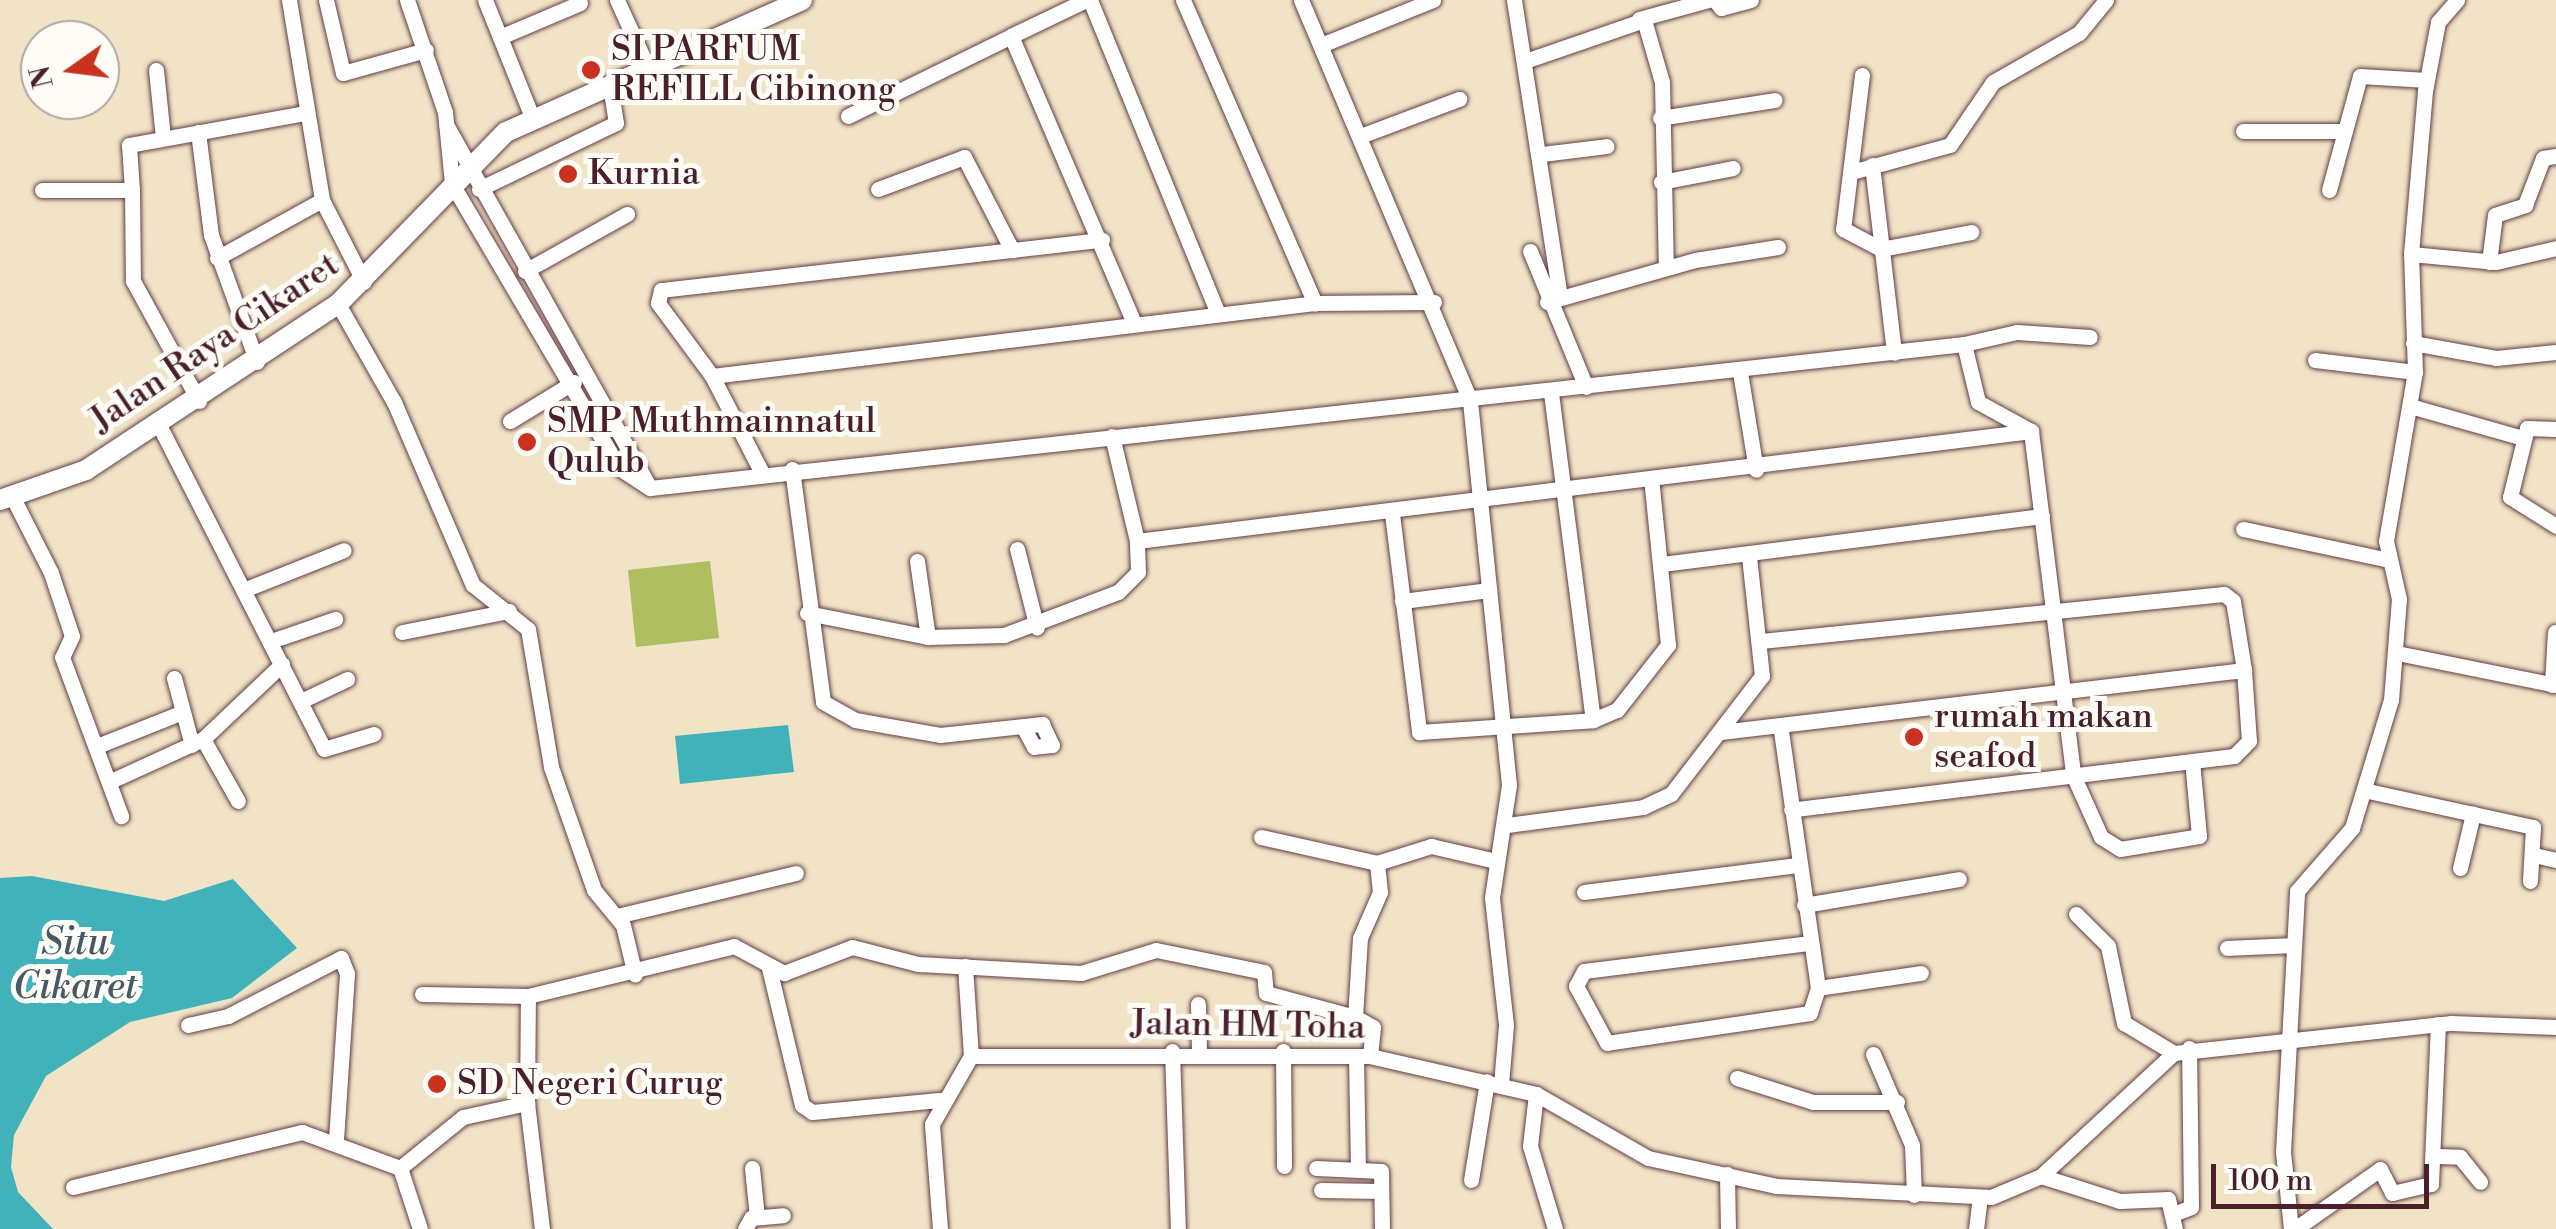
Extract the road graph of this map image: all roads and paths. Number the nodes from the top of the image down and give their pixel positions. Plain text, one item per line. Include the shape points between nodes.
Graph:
1 (289, 0) edge
2 (326, 0) edge
3 (407, 0) edge
4 (485, 0) edge
5 (617, 0) edge
6 (1088, 0) edge
7 (1183, 0) edge
8 (1301, 0) edge
9 (1433, 0) edge
10 (1514, 0) edge
11 (1712, 0) edge
12 (1751, 0) edge
13 (2106, 0) edge
14 (2456, 0) edge
15 (792, 2) edge
16 (580, 3) dead end
17 (1639, 18) junction
18 (1011, 36) junction
19 (500, 37) junction
20 (1321, 44) junction
21 (426, 50) junction
22 (1528, 60) junction
23 (648, 68) junction
24 (156, 70) dead end
25 (1862, 75) dead end
26 (2427, 80) junction
27 (610, 85) junction
28 (1459, 99) dead end
29 (1776, 100) dead end
30 (305, 113) junction
31 (848, 116) dead end
32 (532, 118) junction
33 (1660, 118) junction
34 (446, 125) junction
35 (2243, 131) dead end
36 (2339, 131) junction
37 (198, 132) junction
38 (1363, 136) junction
39 (163, 138) junction
40 (1607, 146) dead end
41 (1542, 154) junction
42 (2556, 156) edge
43 (471, 163) junction
44 (1872, 165) junction
45 (1733, 168) dead end
46 (1855, 172) junction
47 (1661, 182) junction
48 (452, 184) junction
49 (478, 188) junction
50 (878, 189) dead end
51 (42, 190) dead end
52 (132, 190) junction
53 (2329, 190) dead end
54 (322, 200) junction
55 (627, 214) dead end
56 (1971, 232) dead end
57 (1102, 240) junction
58 (1778, 247) dead end
59 (2556, 248) edge
60 (1881, 249) junction
61 (1012, 250) junction
62 (1530, 251) dead end
63 (2411, 254) junction
64 (217, 258) junction
65 (2490, 262) junction
66 (1666, 267) junction
67 (525, 271) junction
68 (364, 282) junction
69 (1553, 300) junction
70 (1434, 302) junction
71 (1315, 303) junction
72 (338, 304) junction
73 (1218, 314) junction
74 (1134, 323) junction
75 (2090, 337) dead end
76 (1964, 344) junction
77 (2413, 344) junction
78 (2556, 352) edge
79 (1894, 353) junction
80 (2314, 360) dead end
81 (258, 362) junction
82 (1740, 372) junction
83 (2416, 372) junction
84 (586, 374) junction
85 (712, 376) junction
86 (569, 384) junction
87 (1586, 387) junction
88 (1551, 393) junction
89 (1470, 400) junction
90 (199, 401) junction
91 (2410, 406) junction
92 (510, 421) dead end
93 (160, 427) junction
94 (2556, 430) edge
95 (2031, 432) junction
96 (1112, 436) junction
97 (2523, 438) junction
98 (792, 469) junction
99 (1756, 470) junction
100 (761, 471) junction
101 (1651, 478) junction
102 (650, 488) junction
103 (1566, 491) junction
104 (6, 498) edge
105 (1478, 504) junction
106 (1392, 514) junction
107 (2042, 516) junction
108 (2556, 526) edge
109 (2242, 530) dead end
110 (1137, 541) junction
111 (1017, 549) dead end
112 (344, 550) dead end
113 (1749, 557) junction
114 (2389, 560) junction
115 (917, 561) dead end
116 (1662, 564) junction
117 (246, 589) junction
118 (1489, 590) junction
119 (1402, 601) junction
120 (2049, 608) junction
121 (510, 611) junction
122 (807, 613) junction
123 (335, 619) dead end
124 (1037, 628) junction
125 (402, 632) dead end
126 (2554, 632) edge
127 (928, 638) junction
128 (1761, 641) junction
129 (272, 642) junction
130 (2396, 653) junction
131 (282, 664) junction
132 (2244, 670) junction
133 (174, 678) dead end
134 (347, 679) dead end
135 (2554, 685) edge
136 (2060, 692) junction
137 (303, 700) junction
138 (183, 712) junction
139 (1593, 720) junction
140 (1024, 728) dead end
141 (1506, 728) junction
142 (1782, 731) junction
143 (1721, 732) junction
144 (374, 734) dead end
145 (198, 742) junction
146 (97, 746) junction
147 (2192, 761) junction
148 (2073, 775) junction
149 (114, 780) junction
150 (2368, 791) junction
151 (238, 801) dead end
152 (1791, 810) junction
153 (2473, 814) junction
154 (122, 816) dead end
155 (1508, 825) junction
156 (2536, 831) junction
157 (2556, 833) edge
158 (1261, 837) dead end
159 (2534, 855) junction
160 (1496, 860) junction
161 (2556, 860) edge
162 (1377, 863) junction
163 (1797, 866) junction
164 (2460, 868) dead end
165 (796, 873) dead end
166 (1959, 878) dead end
167 (2530, 881) dead end
168 (1584, 892) dead end
169 (1804, 904) junction
170 (2076, 914) dead end
171 (617, 916) junction
172 (2123, 933) dead end
173 (1810, 942) junction
174 (2106, 943) junction
175 (2293, 946) junction
176 (2227, 948) dead end
177 (965, 966) junction
178 (769, 968) junction
179 (1920, 973) dead end
180 (635, 975) junction
181 (1818, 988) junction
182 (422, 994) dead end
183 (528, 996) junction
184 (1198, 1004) dead end
185 (1355, 1018) junction
186 (2438, 1024) junction
187 (188, 1025) dead end
188 (2556, 1027) edge
189 (2294, 1036) junction
190 (1172, 1051) junction
191 (1199, 1051) junction
192 (2181, 1051) junction
193 (1283, 1052) junction
194 (1873, 1054) dead end
195 (970, 1056) junction
196 (1363, 1056) junction
197 (1737, 1078) dead end
198 (1494, 1083) junction
199 (1536, 1094) junction
200 (940, 1100) junction
201 (1897, 1102) junction
202 (527, 1103) junction
203 (336, 1139) junction
204 (2438, 1156) junction
205 (1284, 1166) dead end
206 (1358, 1166) junction
207 (400, 1168) junction
208 (752, 1168) dead end
209 (1316, 1168) dead end
210 (1727, 1174) junction
211 (2040, 1176) junction
212 (1471, 1180) dead end
213 (2480, 1182) dead end
214 (73, 1187) dead end
215 (1322, 1190) dead end
216 (1381, 1191) junction
217 (1914, 1195) junction
218 (1980, 1197) junction
219 (783, 1215) dead end
220 (2174, 1221) edge
221 (751, 1223) edge
222 (420, 1229) edge
223 (542, 1229) edge
224 (940, 1229) edge
225 (1178, 1229) edge
226 (1382, 1229) edge
227 (1555, 1229) edge
228 (1728, 1229) edge
229 (1976, 1229) edge
230 (2293, 1229) edge

1 - 30 street
2 - 21 street via 343,73
3 - 21 street
4 - 19 street
5 - 23 street
6 - 18 street
6 - 73 street
7 - 71 street
8 - 20 street
9 - 20 street
10 - 22 street
11 - 12 street via 1721,8
11 - 17 street
13 - 44 street via 2078,33 1992,82 1950,145
14 - 26 street via 2438,22
15 - 23 main road, Jalan Raya Cikaret
16 - 19 street
17 - 22 street
17 - 33 street via 1662,82
18 - 31 street
18 - 57 street
19 - 32 street
20 - 38 street
21 - 34 street
22 - 41 street
23 - 27 main road, Jalan Raya Cikaret
24 - 39 street
25 - 46 street
26 - 36 street via 2362,74 2354,117
26 - 63 street
27 - 32 main road, Jalan Raya Cikaret
27 - 49 street via 616,123
28 - 38 street
29 - 33 street
30 - 37 street
30 - 54 street
32 - 43 main road, Jalan Raya Cikaret
33 - 47 street
34 - 43 street
34 - 48 street
35 - 36 street
36 - 53 street
37 - 39 street
37 - 64 street
38 - 70 street
39 - 52 street via 130,145
40 - 41 street
41 - 69 street
42 - 65 street via 2543,158 2526,205 2496,215
43 - 48 main road, Jalan Raya Cikaret
43 - 49 street
44 - 46 street
44 - 60 street
45 - 47 street
46 - 60 street via 1841,224
47 - 66 street
48 - 68 main road, Jalan Raya Cikaret
48 - 86 street
49 - 67 street
50 - 61 street via 964,157
51 - 52 street
52 - 90 street via 132,281
54 - 64 street
54 - 68 street
55 - 67 street
56 - 60 street
57 - 61 street
57 - 74 street
58 - 66 street
59 - 65 street
60 - 79 street
61 - 85 street via 661,290 658,304
62 - 69 street
63 - 65 street
63 - 77 street
64 - 81 street
66 - 69 street
67 - 84 street
68 - 72 main road, Jalan Raya Cikaret
69 - 87 street
70 - 71 street
70 - 89 street
71 - 73 street
72 - 81 main road, Jalan Raya Cikaret
72 - 121 street via 394,402 472,586
73 - 74 street
74 - 85 street
75 - 76 street via 2017,332
76 - 79 street
76 - 95 street via 1978,402
77 - 78 street via 2496,358
77 - 83 street
79 - 82 street
80 - 83 street
81 - 90 main road, Jalan Raya Cikaret
82 - 87 street
82 - 99 street
83 - 91 street
84 - 86 street
84 - 102 street
85 - 100 street
86 - 92 street
86 - 102 street via 618,468
87 - 88 street
88 - 89 street
88 - 103 street
89 - 96 street
89 - 105 street
90 - 93 main road, Jalan Raya Cikaret
91 - 97 street
91 - 114 street
93 - 104 main road, Jalan Raya Cikaret via 86,470
93 - 117 street
94 - 97 street via 2531,424
95 - 99 street
95 - 107 street
96 - 98 street
96 - 110 street
97 - 108 street via 2510,500
98 - 100 street
98 - 122 street
99 - 101 street
100 - 102 street
101 - 103 street
101 - 116 street
103 - 105 street
103 - 139 street
104 - 146 street via 52,573 72,636 62,656
105 - 106 street
105 - 118 street
106 - 110 street
106 - 119 street
107 - 113 street
107 - 120 street
109 - 114 street
110 - 124 street via 1138,572 1128,585
111 - 124 street
112 - 117 street
113 - 116 street
113 - 128 street
114 - 130 street
115 - 127 street
116 - 139 street via 1666,651 1617,710
117 - 129 street
118 - 119 street
118 - 141 street
119 - 141 street via 1420,732
120 - 128 street
120 - 132 street via 2224,594 2233,600
120 - 136 street
121 - 125 street
121 - 171 street via 528,629 551,767 576,840 599,900
122 - 127 street
122 - 140 street via 815,692 835,712 940,735
123 - 129 street
124 - 127 street
126 - 135 street
128 - 143 street via 1762,676
129 - 131 street
130 - 135 street
130 - 150 street
131 - 137 street
131 - 145 street
132 - 136 street
132 - 147 street via 2247,749
133 - 138 street
134 - 137 street
136 - 142 street
136 - 148 street
137 - 144 street via 328,752
138 - 145 street
138 - 146 street
139 - 141 street
141 - 155 street
142 - 143 street
142 - 152 street
143 - 155 street via 1657,804
145 - 149 street
145 - 151 street
146 - 149 street
147 - 148 street
147 - 148 street via 2202,828 2192,841 2108,844
148 - 152 street
149 - 154 street
150 - 153 street
150 - 175 street via 2340,845 2304,874
152 - 163 street
153 - 156 street
153 - 164 street
155 - 160 street
156 - 157 street
156 - 159 street
158 - 162 street
159 - 161 street
159 - 167 street
160 - 162 street via 1431,846
160 - 198 street
162 - 185 street via 1380,892 1360,938
163 - 168 street
163 - 169 street
165 - 171 street
166 - 169 street
169 - 173 street
170 - 174 street
171 - 180 street
172 - 174 street
173 - 181 street
173 - 181 street via 1584,971 1576,986 1611,1043 1801,1019
174 - 192 street via 2124,1023
175 - 176 street
175 - 189 street
177 - 178 street via 896,962 852,947 794,972
177 - 185 street via 1081,973 1156,950 1264,972 1266,993
177 - 195 street
178 - 180 street via 734,946
178 - 200 street via 802,1105 812,1112
179 - 181 street
180 - 183 street
182 - 183 street
183 - 202 street
184 - 191 street
185 - 196 street via 1372,1027
186 - 188 street
186 - 189 street
186 - 204 street
187 - 203 street via 228,1016 340,958 347,974
189 - 192 street
189 - 230 street via 2283,1152
190 - 191 street, Jalan HM Toha
190 - 195 street, Jalan HM Toha via 1068,1062
190 - 225 street
191 - 193 street, Jalan HM Toha
192 - 211 street
192 - 220 street via 2190,1207
193 - 196 street, Jalan HM Toha
193 - 205 street
194 - 201 street
195 - 200 street
196 - 198 street, Jalan HM Toha
196 - 206 street
197 - 201 street via 1814,1102
198 - 199 street, Jalan HM Toha
198 - 212 street
199 - 210 street, Jalan HM Toha via 1648,1158
199 - 227 street via 1530,1146
200 - 224 street via 932,1124
201 - 217 street
202 - 207 street via 463,1117
202 - 223 street
203 - 207 street
203 - 214 street via 249,1139
204 - 213 street via 2460,1157
204 - 230 street via 2429,1187 2392,1193 2380,1169
206 - 209 street
206 - 216 street via 1380,1171
207 - 222 street
208 - 221 street
210 - 217 street, Jalan HM Toha via 1776,1186
210 - 228 street
211 - 218 street
211 - 220 street via 2120,1202 2168,1199
215 - 216 street
216 - 226 street
217 - 218 street, Jalan HM Toha
218 - 229 street
219 - 221 street

